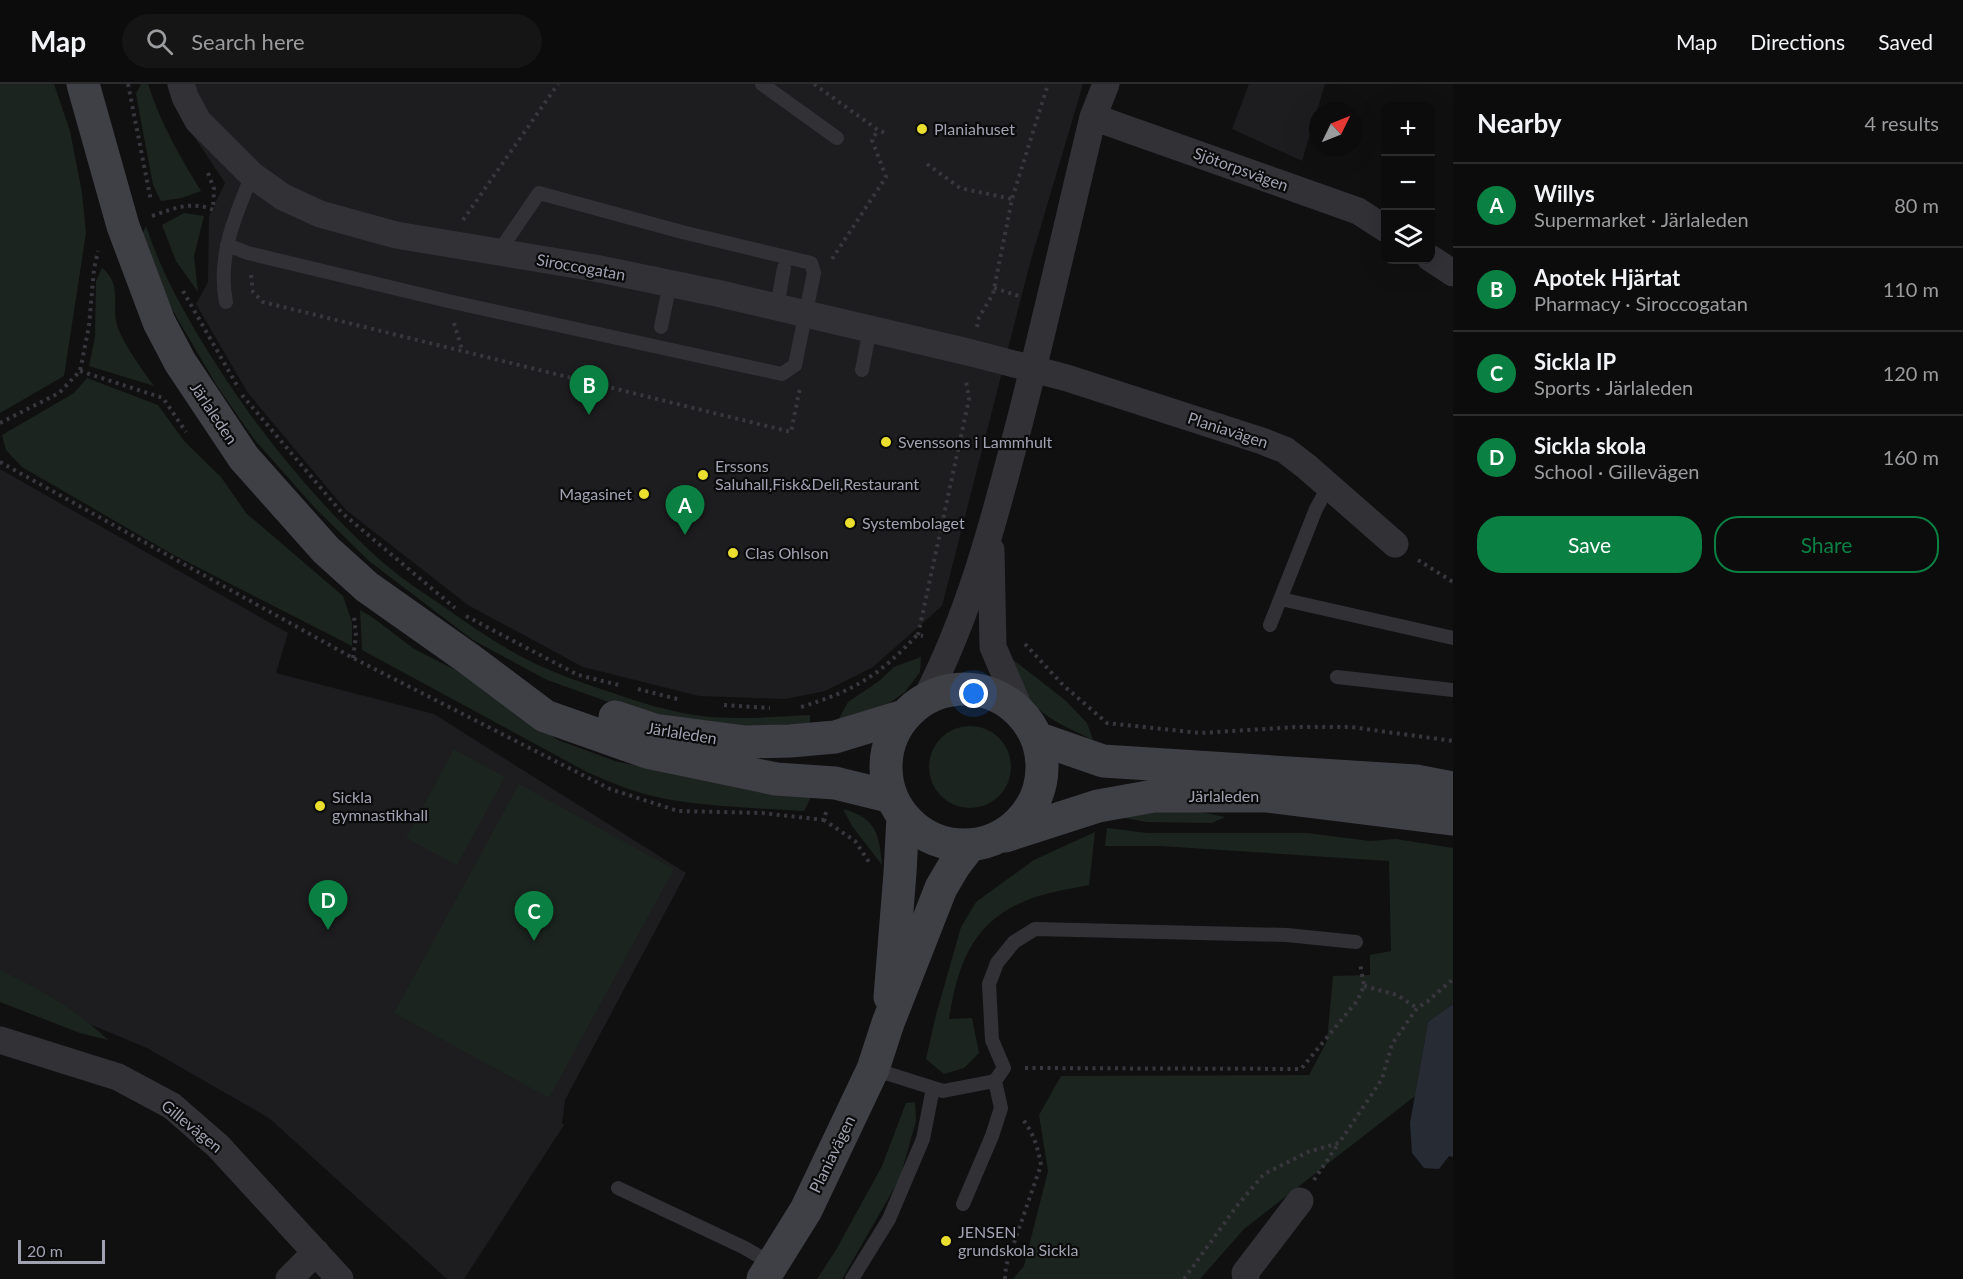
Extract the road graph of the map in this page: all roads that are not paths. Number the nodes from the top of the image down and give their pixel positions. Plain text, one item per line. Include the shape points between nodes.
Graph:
1 (83, 84) edge
2 (181, 84) edge
3 (762, 84) edge
4 (1106, 84) edge
5 (1093, 117) junction
6 (837, 138) dead end
7 (252, 175) junction
8 (1381, 226) edge
9 (227, 244) junction
10 (498, 253) junction
11 (1435, 261) edge
12 (784, 268) dead end
13 (1453, 273) edge
14 (670, 283) junction
15 (226, 302) dead end
16 (777, 307) junction
17 (661, 327) dead end
18 (870, 329) junction
19 (1033, 369) junction
20 (862, 370) dead end
21 (1328, 487) junction
22 (990, 533) junction
23 (1395, 544) road end
24 (1281, 599) junction
25 (1270, 625) dead end
26 (1453, 638) edge
27 (469, 659) junction
28 (1338, 677) dead end
29 (1453, 690) edge
30 (915, 707) junction
31 (1029, 725) junction
32 (1453, 788) edge
33 (897, 807) junction
34 (1453, 819) edge
35 (985, 841) junction
36 (1356, 942) road end
37 (888, 1023) junction
38 (0, 1040) edge
39 (873, 1069) junction
40 (995, 1081) junction
41 (933, 1088) junction
42 (618, 1188) dead end
43 (1300, 1201) road end
44 (963, 1204) dead end
45 (316, 1252) junction
46 (768, 1272) edge
47 (289, 1279) edge
48 (340, 1279) edge
49 (852, 1279) edge
50 (1246, 1279) edge

1 - 27 main road, Järlaleden via 139,225 159,322 180,362 244,458 326,550 367,587
2 - 7 street, Siroccogatan via 198,121
3 - 6 lane
4 - 5 street
5 - 8 street, Sjötorpsvägen via 1358,211
5 - 19 street
7 - 9 lane
7 - 10 street, Siroccogatan via 283,197 321,214 396,235
9 - 10 lane, bridge via 248,253 448,301 782,374 795,365 814,273 811,263 539,193
9 - 15 lane via 223,285
10 - 14 street, Siroccogatan
11 - 13 street
12 - 16 lane
14 - 16 street, Siroccogatan
14 - 17 lane
16 - 18 street, Siroccogatan
18 - 19 street, Siroccogatan
18 - 20 lane
19 - 21 street, Planiavägen via 1285,450
19 - 22 street
21 - 23 street, Planiavägen
21 - 24 lane
22 - 30 street via 945,663
22 - 31 street via 993,647
24 - 25 lane
24 - 26 lane
27 - 30 main road, Järlaleden via 556,698 654,730 745,742 835,737
27 - 33 main road, Järlaleden via 545,716 647,752 776,779 835,783
28 - 29 lane
30 - 31 main road via 951,690 976,690 1000,697
30 - 33 main road via 893,734 886,755 886,777
31 - 32 main road, Järlaleden via 1103,761 1416,781
31 - 35 main road via 1043,766 1038,795 1023,820
33 - 35 main road via 921,833 945,843
33 - 37 main road, Planiavägen via 900,873
34 - 35 main road, Järlaleden via 1268,796 1154,796 1098,806
35 - 37 main road, Planiavägen via 954,866 941,888
36 - 40 lane via 1287,935 1035,930 1014,942 997,963 989,984 992,1040 1004,1068
37 - 39 main road, Planiavägen
38 - 45 street, Gillevägen via 118,1077 172,1106 218,1146
39 - 41 lane
39 - 46 main road, Planiavägen via 806,1210
40 - 41 lane via 943,1091
40 - 44 lane via 1001,1108
41 - 49 lane via 919,1149 889,1219
42 - 46 lane via 745,1248
43 - 50 street via 1245,1273
45 - 47 street
45 - 48 street, Gillevägen

